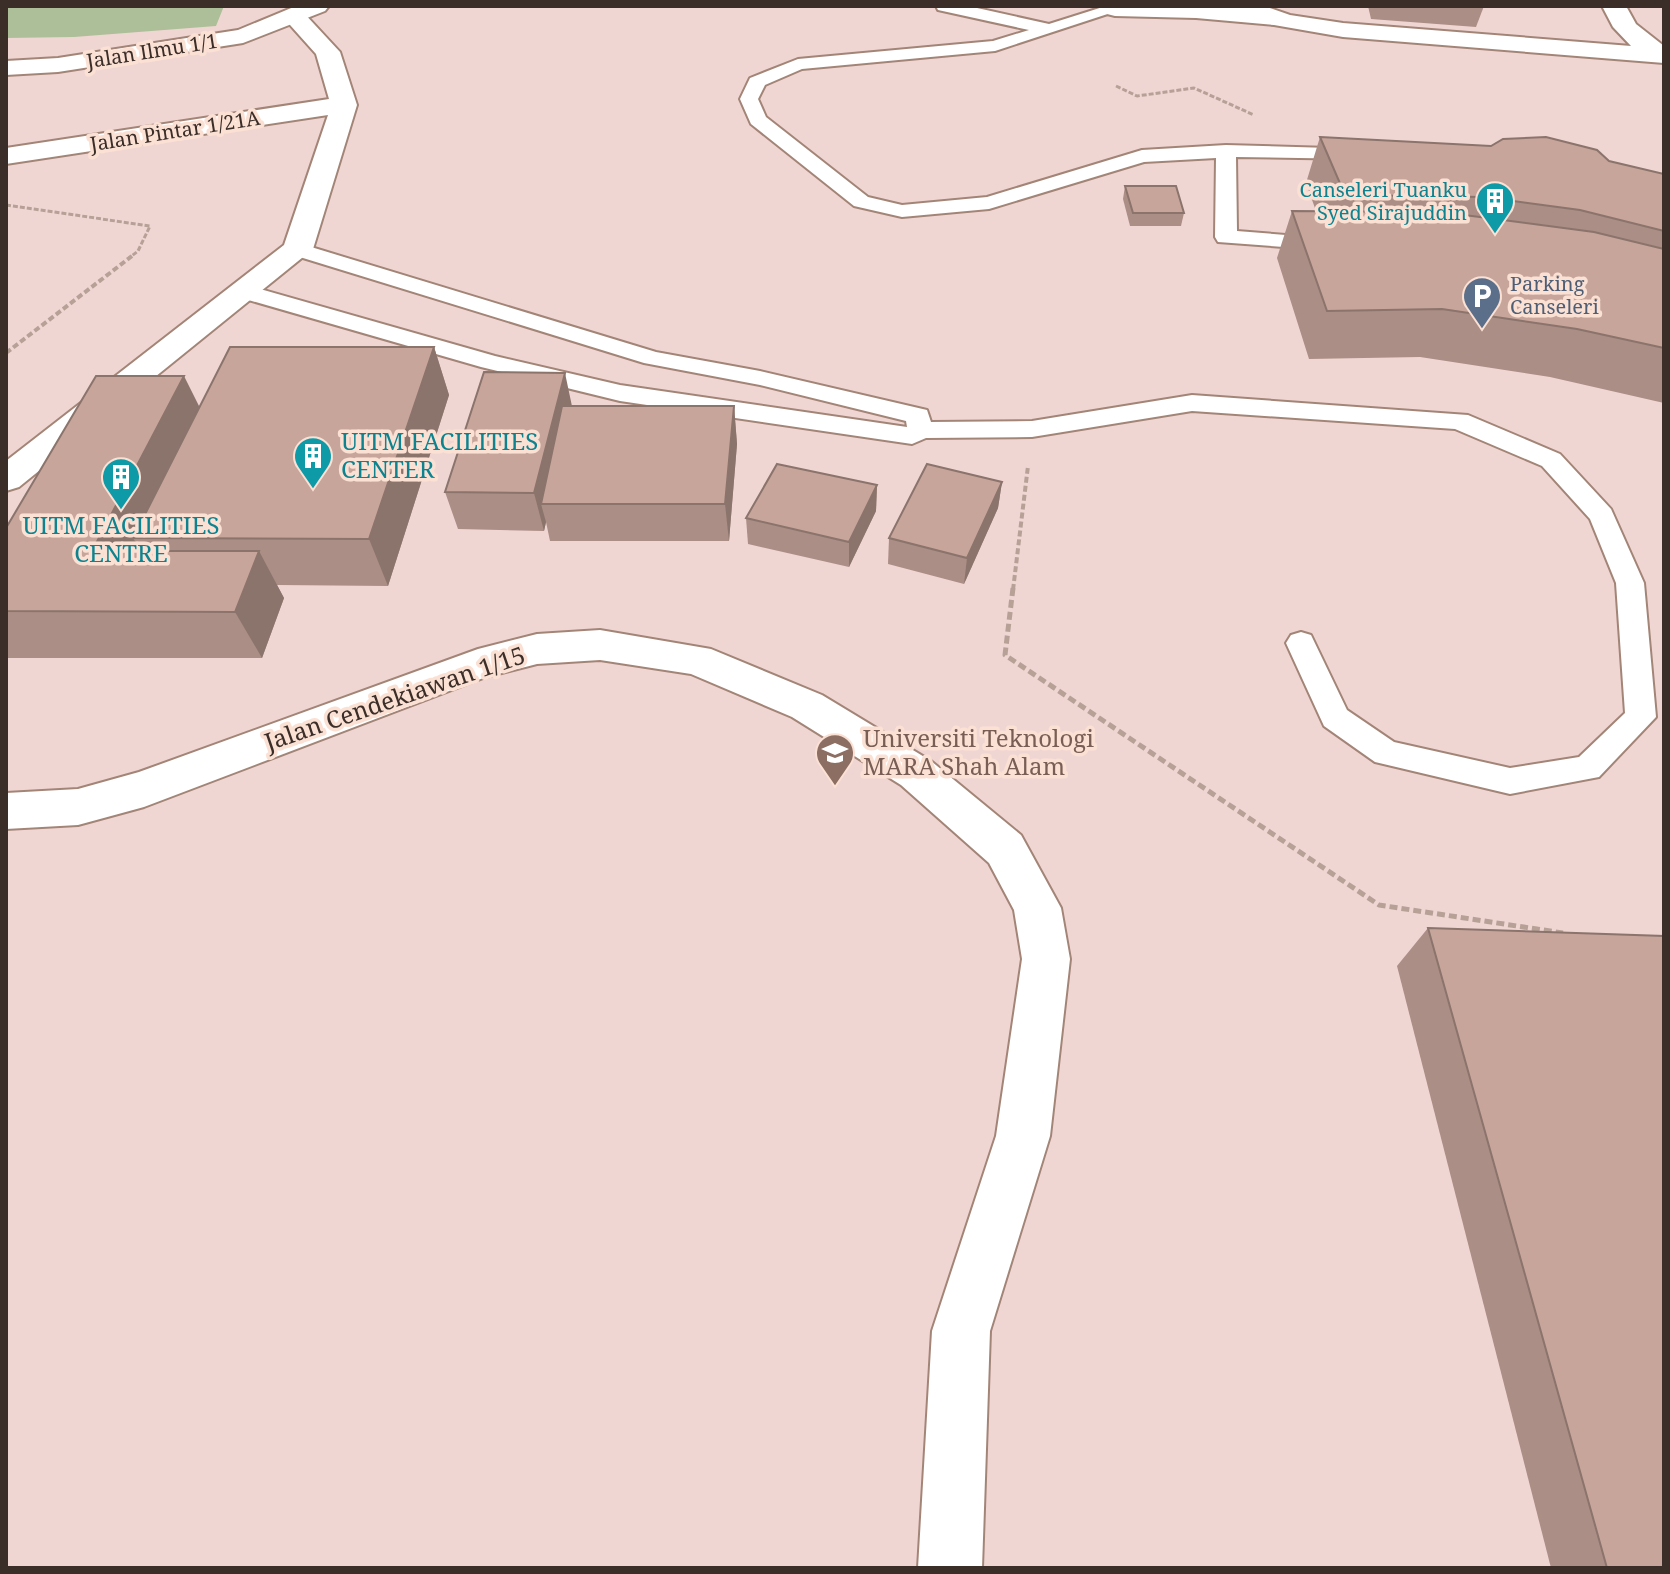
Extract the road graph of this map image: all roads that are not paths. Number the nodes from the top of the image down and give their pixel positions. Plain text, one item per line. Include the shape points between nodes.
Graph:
1 (317, 6) edge
2 (944, 6) edge
3 (1241, 6) edge
4 (1119, 7) edge
5 (292, 11) edge
6 (1616, 12) edge
7 (1286, 21) junction
8 (1054, 30) junction
9 (1543, 47) junction
10 (1664, 56) edge
11 (6, 68) edge
12 (344, 105) junction
13 (1226, 151) junction
14 (1375, 153) edge
15 (6, 156) edge
16 (1351, 246) edge
17 (298, 249) junction
18 (246, 292) junction
19 (388, 334) junction
20 (371, 353) edge
21 (410, 362) edge
22 (489, 362) junction
23 (920, 430) junction
24 (6, 479) edge
25 (1301, 643) dead end
26 (6, 811) edge
27 (950, 1568) edge

1 - 5 street, Jalan Ilmu 1/1
2 - 8 lane
3 - 7 street
4 - 7 street
4 - 8 lane
5 - 11 street, Jalan Ilmu 1/1 via 243,36
5 - 12 street via 328,52
6 - 9 street via 1609,29 1593,38
6 - 10 street via 1646,46
7 - 9 street
8 - 13 lane via 980,48 798,64 757,82 749,99 758,120 861,202 902,211 989,203 1142,156
9 - 10 street
12 - 15 street, Jalan Pintar 1/21A
12 - 17 street
13 - 14 lane
13 - 16 lane via 1226,237
17 - 18 street
17 - 23 lane via 652,358 918,416
18 - 19 lane
18 - 24 street
19 - 20 lane
19 - 22 lane
21 - 22 lane
22 - 23 lane via 620,393 912,436
23 - 25 lane via 1032,429 1192,403 1459,421 1551,460 1602,515 1630,583 1641,717 1588,768 1510,781 1386,753 1335,718
26 - 27 street, Jalan Cendekiawan 1/15 via 78,807 144,789 478,664 537,649 600,645 697,660 807,706 916,773 1005,849 1037,908 1046,959 1023,1136 961,1331

